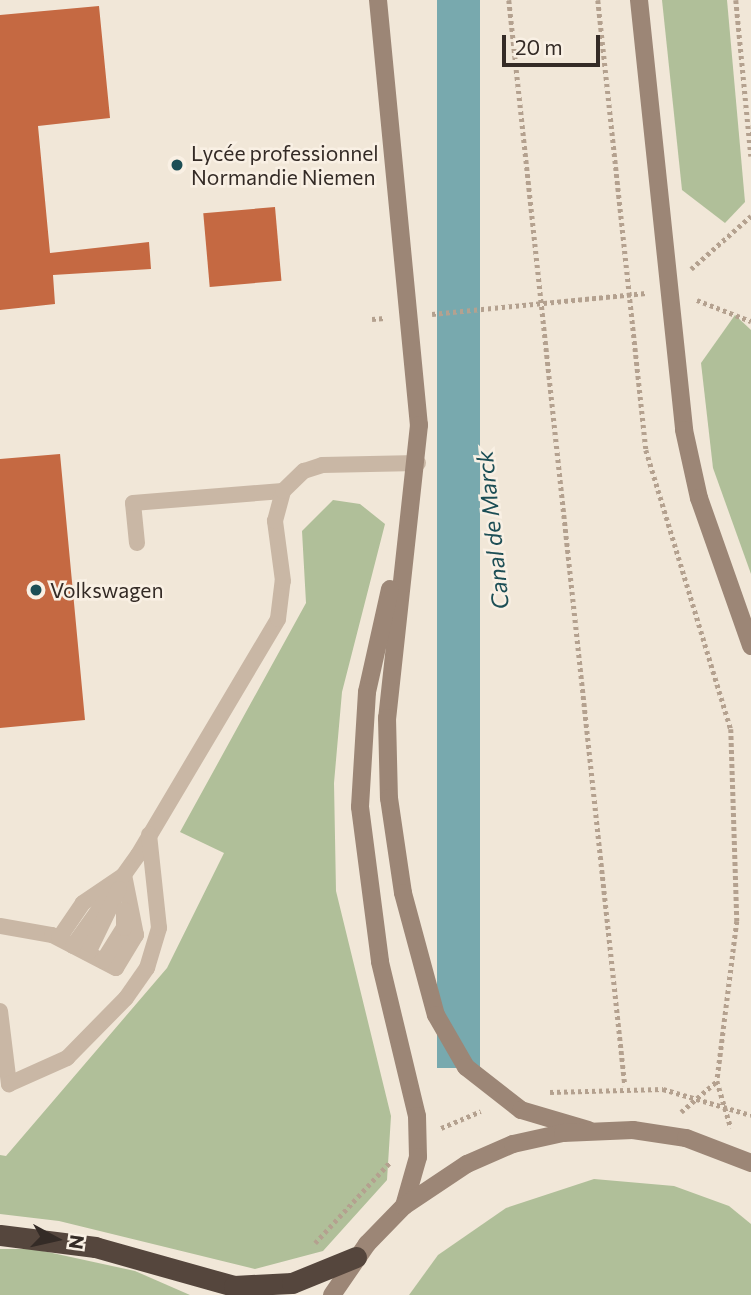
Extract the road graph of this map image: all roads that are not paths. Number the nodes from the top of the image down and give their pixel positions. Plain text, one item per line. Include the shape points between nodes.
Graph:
1 (378, 0) edge
2 (639, 0) edge
3 (418, 463) junction
4 (283, 491) junction
5 (408, 532) junction
6 (137, 543) dead end
7 (743, 604) edge
8 (751, 646) edge
9 (149, 835) junction
10 (124, 875) junction
11 (0, 926) edge
12 (66, 942) junction
13 (96, 957) junction
14 (0, 1011) edge
15 (588, 1130) junction
16 (751, 1163) edge
17 (404, 1206) junction
18 (0, 1235) edge
19 (356, 1258) junction
20 (332, 1295) edge

1 - 3 street via 415,358
2 - 7 street via 690,466
3 - 4 lane via 322,465 304,471
3 - 5 street
4 - 6 lane via 133,503
4 - 9 lane via 275,521 283,581 278,618
5 - 15 street via 393,639 387,759 398,869 423,978 451,1045 487,1089 521,1110
5 - 17 street via 372,656 360,768 368,897 417,1116 418,1157
7 - 8 street
9 - 10 lane
9 - 14 lane via 159,928 147,968 120,1004 67,1058 9,1084
10 - 12 lane via 83,903
10 - 13 lane
10 - 13 lane via 136,935 116,968
11 - 12 lane
12 - 13 lane
15 - 16 street via 656,1132
15 - 17 street via 490,1153
17 - 19 street
18 - 19 highway via 95,1247 234,1286 292,1283
19 - 20 street

